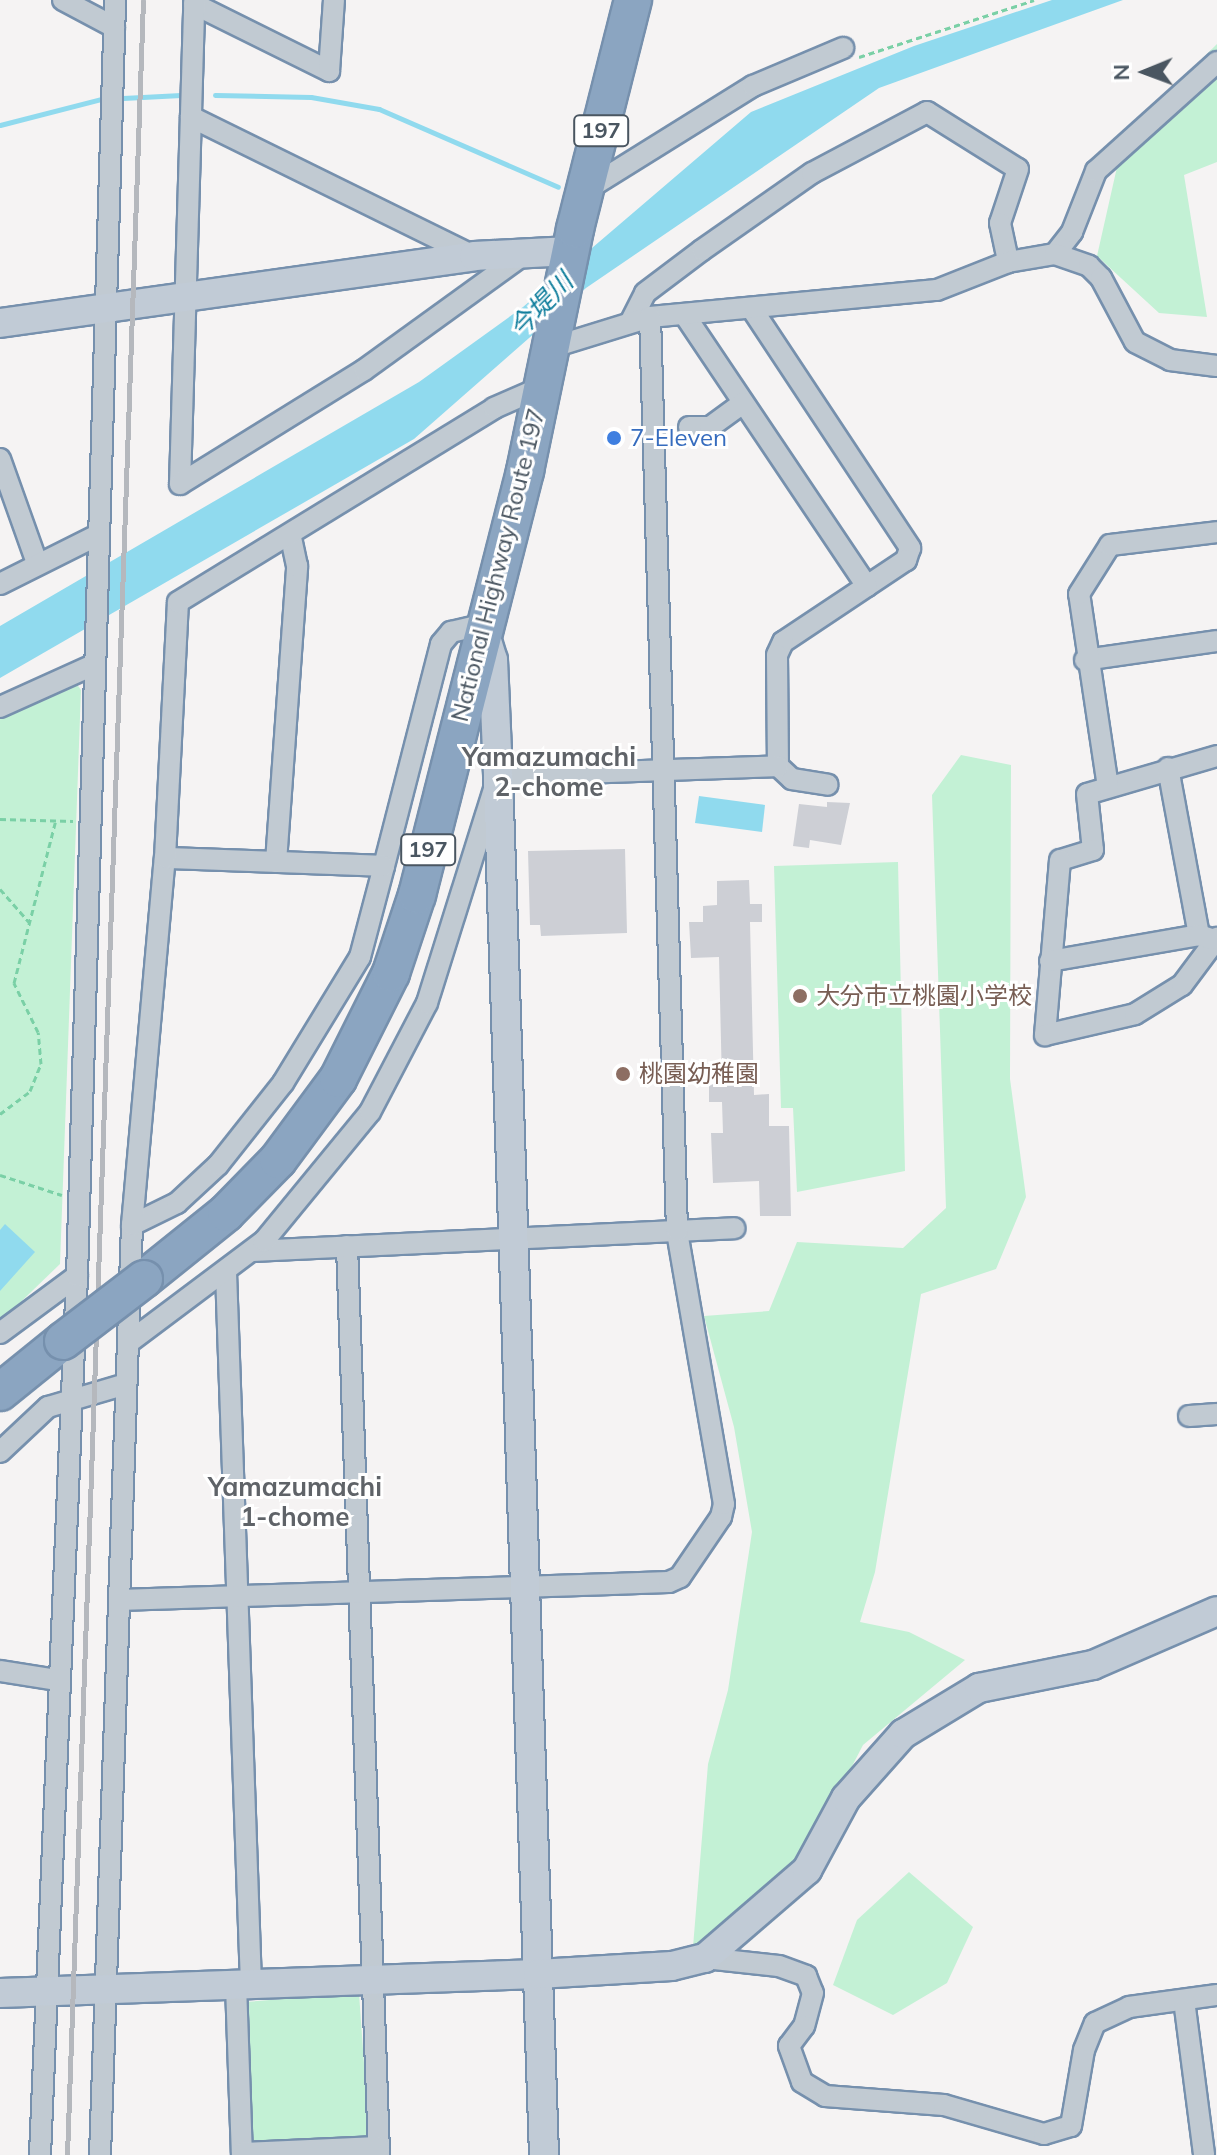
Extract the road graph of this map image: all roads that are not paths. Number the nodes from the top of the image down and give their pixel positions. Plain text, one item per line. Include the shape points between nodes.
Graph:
1 (63, 0) edge
2 (115, 0) edge
3 (334, 0) edge
4 (633, 0) edge
5 (194, 2) edge
6 (114, 27) junction
7 (845, 55) road end
8 (1217, 62) edge
9 (191, 117) junction
10 (586, 190) junction
11 (527, 252) junction
12 (1055, 254) junction
13 (474, 256) junction
14 (568, 257) junction
15 (1008, 262) junction
16 (186, 299) junction
17 (107, 307) junction
18 (752, 309) junction
19 (684, 314) junction
20 (640, 319) junction
21 (0, 323) edge
22 (551, 342) junction
23 (1217, 366) edge
24 (542, 387) junction
25 (743, 403) junction
26 (689, 427) dead end
27 (0, 459) edge
28 (1217, 532) edge
29 (291, 537) junction
30 (98, 544) junction
31 (37, 563) junction
32 (0, 584) edge
33 (867, 586) junction
34 (482, 625) junction
35 (1217, 641) edge
36 (1085, 660) junction
37 (93, 665) junction
38 (0, 707) edge
39 (1217, 756) edge
40 (778, 766) junction
41 (1168, 768) junction
42 (666, 769) junction
43 (498, 776) junction
44 (828, 785) dead end
45 (1108, 787) junction
46 (165, 858) junction
47 (276, 862) junction
48 (384, 866) junction
49 (1209, 937) edge
50 (1050, 961) junction
51 (132, 1225) junction
52 (734, 1228) dead end
53 (677, 1231) junction
54 (513, 1239) junction
55 (347, 1246) junction
56 (252, 1251) junction
57 (226, 1272) junction
58 (77, 1276) junction
59 (0, 1333) edge
60 (128, 1343) junction
61 (126, 1384) junction
62 (0, 1392) edge
63 (72, 1397) junction
64 (1217, 1414) edge
65 (1189, 1416) dead end
66 (0, 1452) edge
67 (525, 1586) junction
68 (359, 1592) junction
69 (238, 1596) junction
70 (119, 1600) junction
71 (1217, 1611) edge
72 (0, 1671) edge
73 (57, 1680) junction
74 (705, 1958) junction
75 (538, 1974) junction
76 (373, 1980) junction
77 (244, 1985) junction
78 (106, 1990) junction
79 (45, 1992) junction
80 (0, 1993) edge
81 (1217, 1995) edge
82 (1184, 2000) junction
83 (379, 2151) edge
84 (242, 2154) edge
85 (40, 2155) edge
86 (100, 2155) edge
87 (544, 2155) edge
88 (1204, 2155) edge

1 - 6 street
2 - 6 street
3 - 5 street via 329,71
4 - 10 highway, National Highway Route 197 / 197
5 - 9 street
6 - 17 street
7 - 10 street via 753,86
8 - 12 street via 1096,171 1072,232
9 - 13 street
9 - 16 street
10 - 14 highway, National Highway Route 197 / 197
11 - 13 street
11 - 14 street
11 - 16 street via 364,370 180,484
12 - 15 street
12 - 23 street via 1089,266 1101,278 1135,342 1170,360
13 - 16 street
14 - 22 highway, National Highway Route 197 / 197
15 - 18 street via 937,290
15 - 20 street via 1000,223 1018,169 927,112 812,173 702,250 645,293
16 - 17 street
17 - 21 street
17 - 30 street
18 - 19 street
18 - 33 street via 910,548 906,560
19 - 20 street
19 - 25 street
20 - 22 street
20 - 42 street
22 - 24 highway, National Highway Route 197 / 197
24 - 29 street via 494,408
24 - 34 highway, National Highway Route 197 / 197
25 - 26 street via 710,427
25 - 33 street
27 - 31 street
28 - 36 street via 1110,545 1076,605
29 - 46 street via 178,602
29 - 47 street via 297,566
30 - 31 street
30 - 37 street
31 - 32 street
33 - 40 street via 783,642 777,655
34 - 43 street via 493,660
34 - 48 street via 451,632 441,644
34 - 62 highway, National Highway Route 197 / 197, bridge via 417,895 378,1004 338,1079 278,1160 226,1213
35 - 36 street
36 - 45 street
37 - 38 street
37 - 58 street
39 - 41 street
40 - 42 street
40 - 44 street via 792,779
41 - 45 street
41 - 49 street
42 - 43 street
42 - 53 street
43 - 54 street
43 - 56 street via 427,1003 370,1112
45 - 50 street via 1087,794 1093,850 1060,860
46 - 47 street
46 - 51 street
47 - 48 street
48 - 51 street via 360,957 283,1083 218,1165 177,1203
49 - 50 street
49 - 50 street via 1199,969 1135,1014 1045,1035
51 - 60 street
52 - 53 street
53 - 54 street
53 - 67 street via 724,1504 721,1517 680,1577 669,1582
54 - 55 street
54 - 67 street
55 - 56 street
55 - 68 street
56 - 57 street
57 - 60 street
57 - 69 street
58 - 59 street
58 - 63 street
60 - 61 street
61 - 63 street
61 - 70 street
63 - 66 street via 48,1407
63 - 73 street
64 - 65 street
67 - 68 street
67 - 75 street
68 - 69 street
68 - 76 street
69 - 70 street
69 - 77 street
70 - 78 street
71 - 74 street via 1093,1665 979,1688 903,1734 846,1798 807,1870
72 - 73 street
73 - 79 street
74 - 75 street via 672,1966
74 - 82 street via 779,1966 806,1976 813,1993 804,2026 789,2046 802,2082 825,2096 944,2105 1044,2134 1071,2126 1084,2050 1095,2023 1129,2007
75 - 76 street
75 - 87 street
76 - 77 street
76 - 83 street
77 - 78 street
77 - 84 street
78 - 79 street
78 - 86 street
79 - 80 street
79 - 85 street
81 - 82 street
82 - 88 street
83 - 84 street

